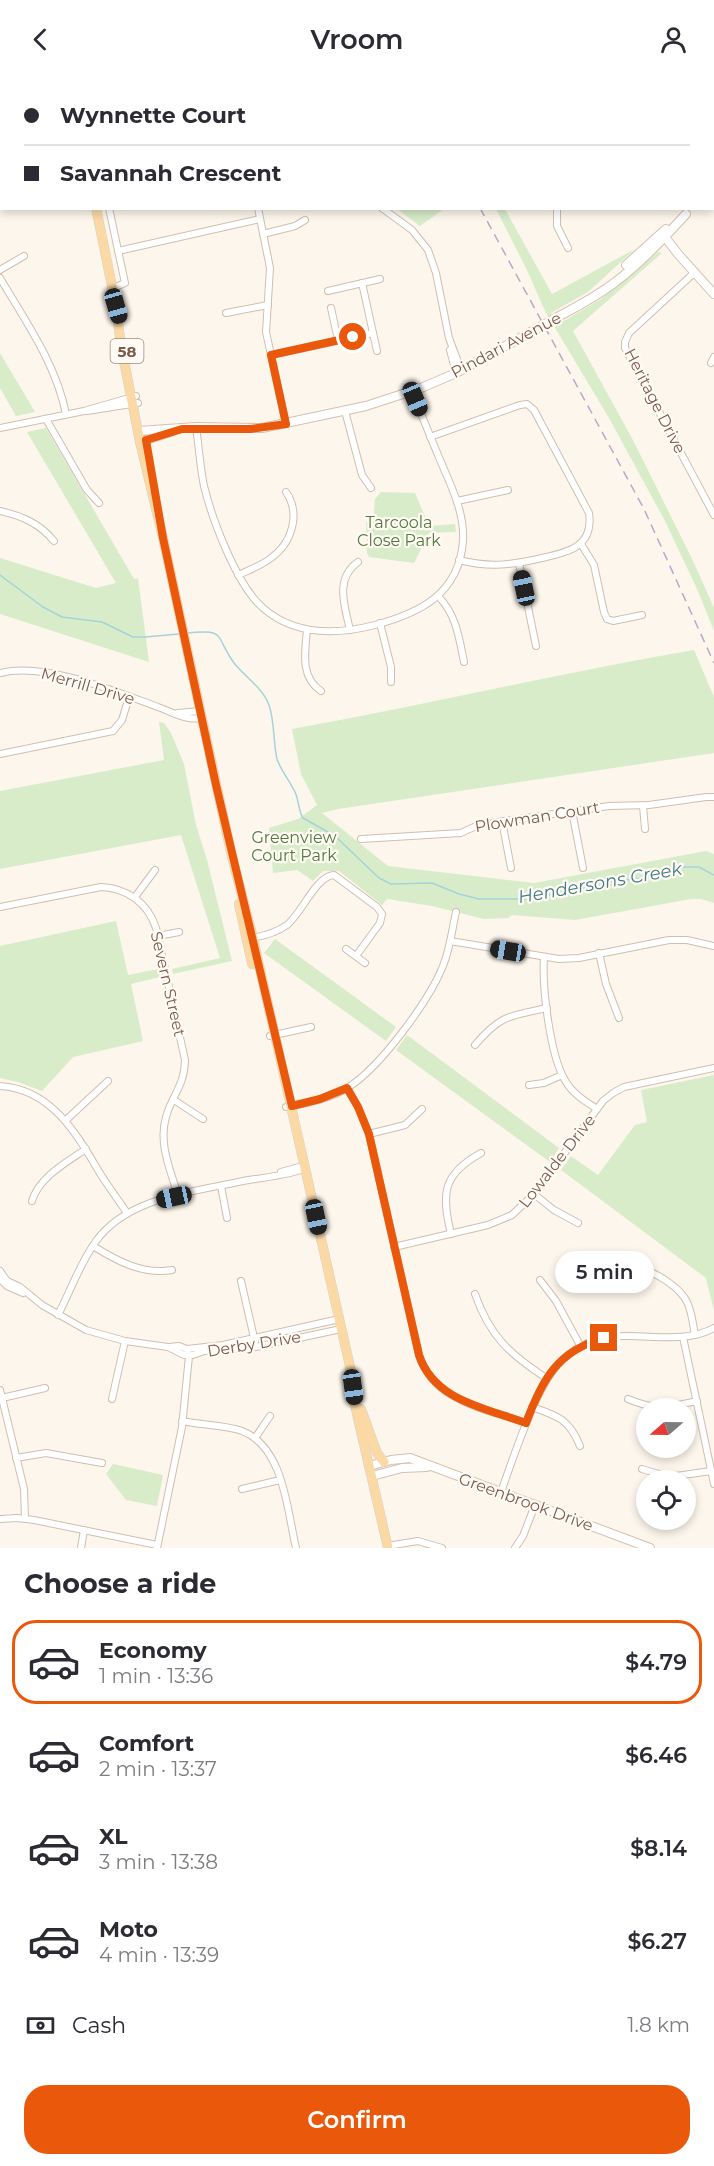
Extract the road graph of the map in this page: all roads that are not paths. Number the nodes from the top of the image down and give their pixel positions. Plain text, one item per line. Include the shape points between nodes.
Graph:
1 (96, 210) edge
2 (109, 210) edge
3 (258, 210) edge
4 (385, 210) edge
5 (556, 210) edge
6 (689, 211) edge
7 (260, 219) junction
8 (305, 220) dead end
9 (263, 234) junction
10 (662, 237) junction
11 (568, 248) dead end
12 (118, 251) junction
13 (24, 256) dead end
14 (0, 270) edge
15 (694, 273) junction
16 (0, 278) edge
17 (380, 279) dead end
18 (362, 283) junction
19 (113, 288) junction
20 (328, 291) dead end
21 (714, 294) edge
22 (268, 305) junction
23 (331, 308) dead end
24 (226, 313) dead end
25 (373, 333) junction
26 (338, 340) junction
27 (377, 351) dead end
28 (271, 355) junction
29 (459, 371) junction
30 (411, 392) junction
31 (134, 400) junction
32 (345, 411) junction
33 (66, 414) junction
34 (46, 418) junction
35 (286, 424) junction
36 (196, 427) junction
37 (0, 428) edge
38 (142, 436) junction
39 (430, 437) junction
40 (371, 488) dead end
41 (508, 490) dead end
42 (285, 492) dead end
43 (457, 501) junction
44 (99, 502) dead end
45 (0, 511) edge
46 (714, 515) edge
47 (54, 541) dead end
48 (581, 544) junction
49 (459, 560) junction
50 (358, 562) dead end
51 (519, 563) junction
52 (238, 575) junction
53 (438, 596) junction
54 (642, 615) dead end
55 (380, 623) junction
56 (308, 630) junction
57 (350, 630) junction
58 (536, 646) dead end
59 (464, 662) dead end
60 (0, 673) edge
61 (391, 682) dead end
62 (321, 691) dead end
63 (129, 697) junction
64 (201, 715) junction
65 (116, 729) junction
66 (122, 735) dead end
67 (0, 754) edge
68 (714, 797) edge
69 (642, 806) junction
70 (572, 811) junction
71 (502, 821) junction
72 (645, 829) dead end
73 (361, 839) dead end
74 (511, 868) dead end
75 (583, 868) dead end
76 (155, 870) dead end
77 (135, 897) junction
78 (0, 907) edge
79 (456, 912) dead end
80 (179, 932) dead end
81 (158, 936) junction
82 (251, 937) junction
83 (450, 941) junction
84 (714, 946) edge
85 (346, 949) dead end
86 (599, 954) junction
87 (356, 956) junction
88 (544, 958) junction
89 (365, 963) dead end
90 (547, 1008) junction
91 (619, 1018) dead end
92 (311, 1027) dead end
93 (272, 1035) junction
94 (475, 1045) dead end
95 (714, 1068) edge
96 (562, 1076) junction
97 (108, 1081) dead end
98 (0, 1085) edge
99 (530, 1085) dead end
100 (347, 1088) junction
101 (174, 1100) junction
102 (289, 1107) junction
103 (422, 1109) dead end
104 (597, 1109) junction
105 (203, 1119) dead end
106 (66, 1120) junction
107 (369, 1134) junction
108 (86, 1149) junction
109 (481, 1153) dead end
110 (301, 1169) junction
111 (222, 1186) junction
112 (534, 1194) junction
113 (176, 1196) junction
114 (32, 1201) dead end
115 (125, 1214) junction
116 (227, 1218) dead end
117 (578, 1223) dead end
118 (451, 1234) junction
119 (93, 1246) junction
120 (394, 1247) junction
121 (172, 1270) dead end
122 (0, 1271) edge
123 (617, 1274) dead end
124 (540, 1280) dead end
125 (241, 1281) dead end
126 (3, 1283) edge
127 (0, 1292) edge
128 (475, 1294) dead end
129 (56, 1314) junction
130 (337, 1325) junction
131 (714, 1328) edge
132 (695, 1335) junction
133 (683, 1337) junction
134 (125, 1341) junction
135 (255, 1343) junction
136 (581, 1347) junction
137 (187, 1353) junction
138 (546, 1378) junction
139 (353, 1387) junction
140 (45, 1388) dead end
141 (0, 1390) edge
142 (2, 1398) junction
143 (628, 1398) dead end
144 (112, 1399) dead end
145 (697, 1401) junction
146 (356, 1405) junction
147 (532, 1407) junction
148 (270, 1416) dead end
149 (526, 1423) junction
150 (182, 1424) junction
151 (255, 1438) junction
152 (580, 1446) dead end
153 (16, 1458) junction
154 (384, 1462) junction
155 (102, 1463) dead end
156 (436, 1469) junction
157 (642, 1469) dead end
158 (370, 1471) junction
159 (711, 1471) junction
160 (280, 1480) junction
161 (714, 1484) edge
162 (242, 1489) dead end
163 (501, 1492) junction
164 (536, 1505) junction
165 (24, 1518) junction
166 (0, 1519) edge
167 (84, 1530) junction
168 (157, 1547) edge
169 (388, 1547) edge
170 (81, 1548) edge
171 (296, 1548) edge
172 (442, 1548) edge
173 (515, 1548) edge
174 (650, 1548) edge

1 - 19 main road, 58
2 - 12 street
3 - 7 street
4 - 29 street via 412,230 428,250 451,355
5 - 11 street via 557,226
6 - 10 street, Pindari Avenue
7 - 9 street
7 - 12 street
8 - 9 street
9 - 22 street via 270,268
10 - 15 street
10 - 29 street, Pindari Avenue, bridge via 583,303
12 - 19 street via 125,283
13 - 14 street
15 - 21 street
15 - 46 street, Heritage Drive via 629,333 625,348
16 - 33 street via 50,365
17 - 18 street
18 - 20 street
18 - 25 street
19 - 31 main road, 58
22 - 24 street
22 - 28 street via 266,333
23 - 26 street
25 - 26 street
25 - 27 street
26 - 28 street
28 - 35 street
29 - 30 street, Pindari Avenue
30 - 32 street, Pindari Avenue
30 - 39 street
31 - 33 street via 98,411
31 - 38 main road, 58
32 - 35 street, Pindari Avenue
32 - 40 street via 362,475
33 - 34 street
34 - 37 street
34 - 44 street via 87,490
35 - 36 street, Pindari Avenue via 240,429
36 - 38 street, Pindari Avenue
36 - 52 street via 206,493
38 - 64 main road, 58
39 - 43 street
39 - 48 street via 520,405 530,405 588,508 590,525
41 - 43 street
42 - 52 street via 293,513 288,540 273,557
43 - 49 street via 463,525
45 - 47 street via 31,521
48 - 51 street via 564,554
48 - 54 street via 594,565 607,619
49 - 51 street via 491,566
49 - 53 street
50 - 57 street via 349,569 343,585
51 - 58 street
52 - 56 street via 262,608
53 - 55 street via 416,612
53 - 59 street via 454,619
55 - 57 street
55 - 61 street
56 - 57 street
56 - 62 street via 307,670 310,680
60 - 63 street, Merrill Drive via 49,672
63 - 64 street, Merrill Drive via 189,719
63 - 65 street
64 - 82 main road, 58
65 - 66 street
65 - 67 street
68 - 69 street, Plowman Court
69 - 70 street, Plowman Court
69 - 72 street
70 - 71 street, Plowman Court
70 - 75 street
71 - 73 street, Plowman Court via 461,832
71 - 74 street
76 - 77 street
77 - 78 street via 101,886
77 - 81 street, Severn Street via 149,914
79 - 83 street
80 - 81 street
81 - 101 street, Severn Street via 185,1060 183,1080
82 - 87 street via 287,925 324,878 334,875 382,914 380,923
82 - 93 main road, 58
83 - 88 street
83 - 100 street via 440,973 423,1001 379,1061
84 - 86 street via 669,940
85 - 87 street
86 - 88 street
86 - 91 street
87 - 89 street
88 - 90 street
90 - 94 street via 500,1020
90 - 96 street
92 - 93 street
93 - 102 main road, 58
95 - 104 street, Lowalde Drive via 624,1087
96 - 99 street
96 - 104 street via 575,1093
97 - 106 street
98 - 106 street via 33,1094
100 - 102 street
100 - 107 street
101 - 105 street
101 - 113 street, Severn Street via 163,1131
102 - 110 main road, 58
103 - 107 street via 405,1125
104 - 112 street, Lowalde Drive
106 - 108 street
107 - 120 street
108 - 114 street via 44,1181
108 - 115 street
109 - 118 street via 457,1169 447,1187 444,1202
110 - 111 street
110 - 130 main road, 58
111 - 113 street
111 - 116 street
112 - 117 street
112 - 118 street, Lowalde Drive via 506,1219
113 - 115 street
115 - 119 street
118 - 120 street, Lowalde Drive
119 - 121 street via 140,1268
119 - 129 street
120 - 149 street via 427,1374 449,1394
122 - 126 street, Derby Drive
123 - 132 street via 645,1270 676,1290 688,1304
124 - 136 street
125 - 135 street
126 - 127 street
126 - 129 street, Derby Drive via 20,1287
128 - 138 street via 499,1341
129 - 134 street, Derby Drive
130 - 135 street, Derby Drive
130 - 135 street, Derby Drive
130 - 139 main road, 58
130 - 146 main road, 58
131 - 132 street
132 - 133 street
133 - 136 street via 614,1337
133 - 145 street
134 - 137 street, Derby Drive
134 - 144 street
135 - 137 street, Derby Drive
136 - 138 street via 559,1362
137 - 150 street
138 - 147 street
139 - 146 main road, 58
139 - 154 main road via 377,1453
140 - 142 street
141 - 142 street
142 - 153 street
143 - 145 street via 655,1408
145 - 159 street
146 - 158 main road, 58
147 - 149 street
147 - 152 street via 564,1420
148 - 151 street
149 - 163 street
150 - 151 street via 235,1429
150 - 168 street
151 - 160 street via 270,1453
153 - 155 street via 46,1453
153 - 165 street via 25,1496
154 - 156 street, Greenbrook Drive via 410,1458
154 - 158 street, Greenbrook Drive
156 - 158 street, Greenbrook Drive via 411,1466
156 - 163 street, Greenbrook Drive
157 - 159 street via 669,1477
158 - 169 main road, 58
159 - 161 street
160 - 162 street
160 - 171 street
163 - 164 street, Greenbrook Drive
164 - 173 street
164 - 174 street, Greenbrook Drive
165 - 166 street
165 - 167 street
167 - 168 street
167 - 170 street
169 - 172 street via 418,1541

